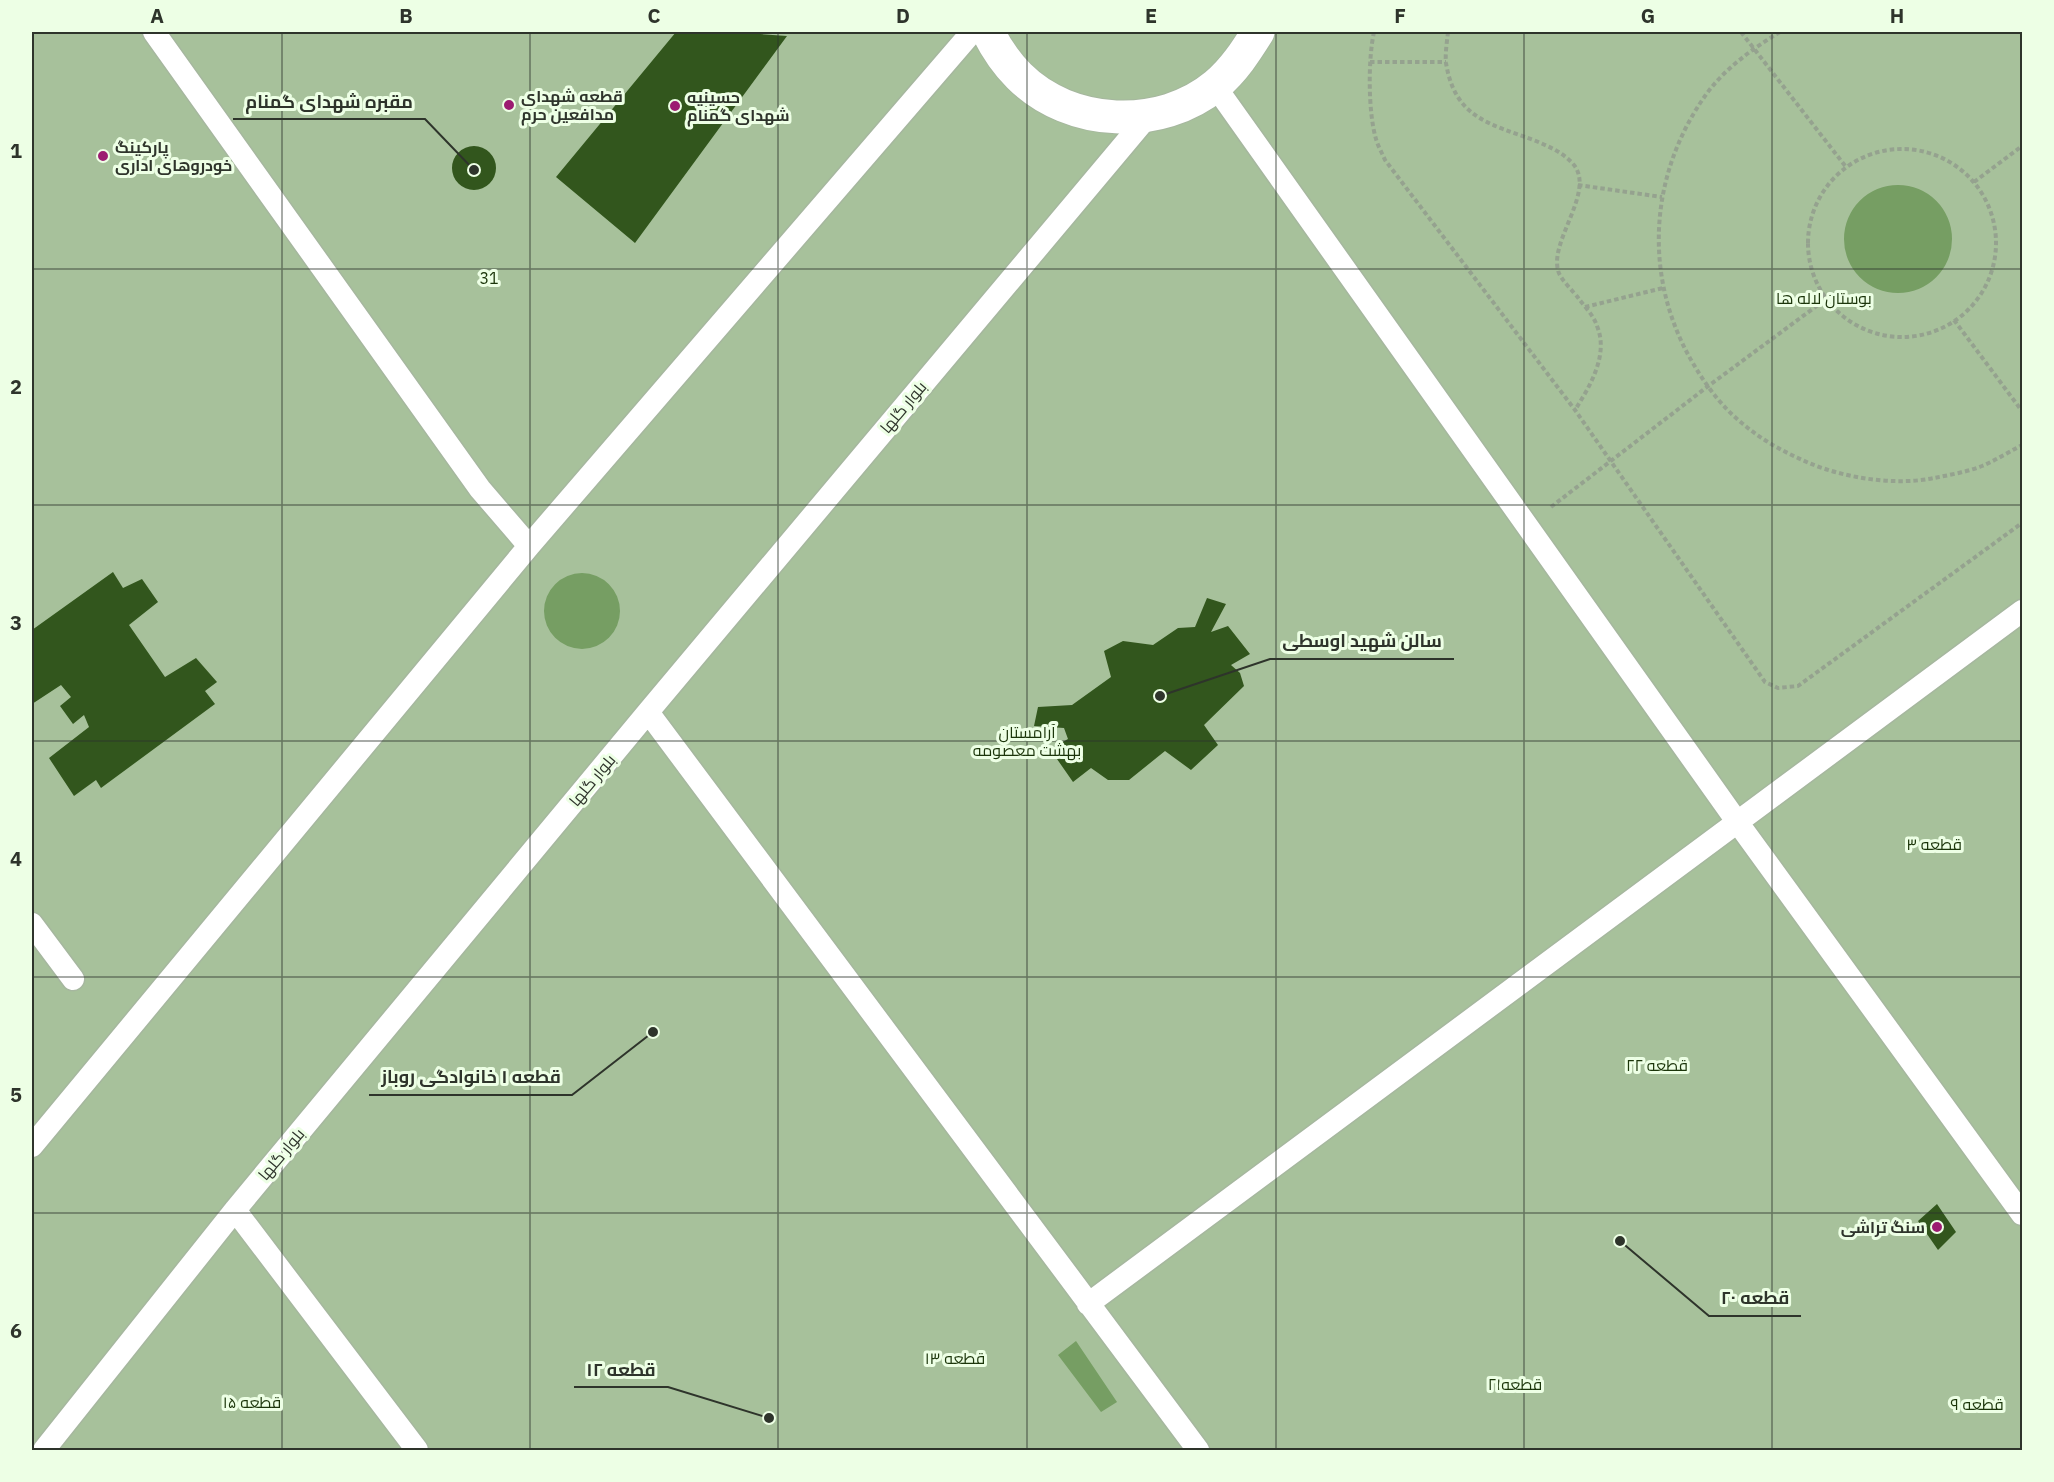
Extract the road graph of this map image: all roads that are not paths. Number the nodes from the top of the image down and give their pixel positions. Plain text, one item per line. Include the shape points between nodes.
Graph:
1 (154, 32) edge
2 (972, 32) edge
3 (988, 32) edge
4 (1258, 32) edge
5 (1215, 86) junction
6 (1148, 116) junction
7 (529, 546) junction
8 (2022, 611) edge
9 (648, 712) junction
10 (1738, 823) junction
11 (32, 924) edge
12 (74, 979) dead end
13 (32, 1146) edge
14 (235, 1210) junction
15 (2022, 1214) edge
16 (1088, 1304) junction
17 (44, 1450) edge
18 (417, 1450) edge
19 (1198, 1450) edge

1 - 7 lane via 480,489
2 - 7 lane
3 - 6 main road via 1020,77 1047,98 1079,112 1113,118
4 - 5 main road via 1240,61
5 - 6 main road via 1183,105
5 - 10 lane
6 - 9 lane, بلوار گلها
7 - 13 lane
8 - 10 lane
9 - 14 lane, بلوار گلها
9 - 16 lane
10 - 15 lane
10 - 16 lane
11 - 12 lane
14 - 17 lane, بلوار گلها
14 - 18 lane
16 - 19 lane

